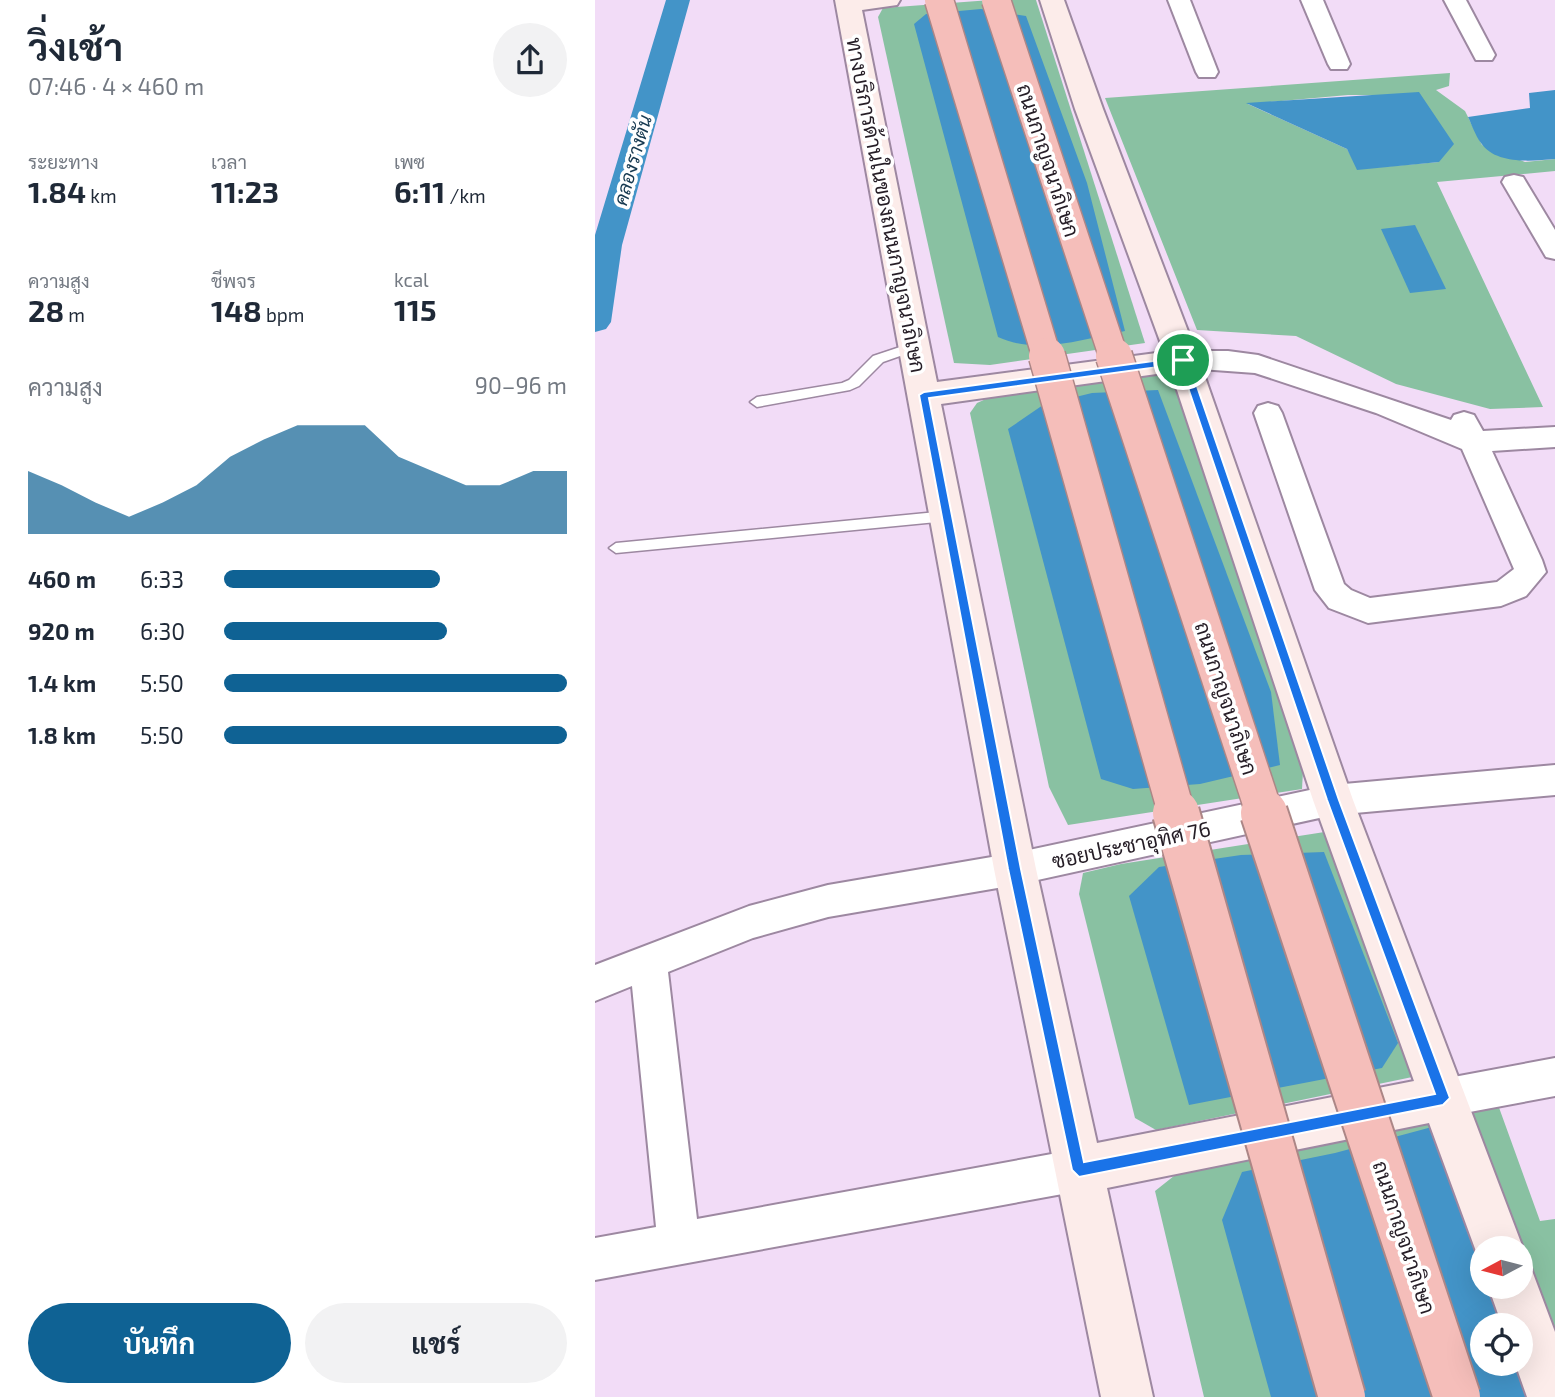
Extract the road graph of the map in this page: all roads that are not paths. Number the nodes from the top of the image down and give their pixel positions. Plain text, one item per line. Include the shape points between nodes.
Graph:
1 (888, 0) edge
2 (939, 0) edge
3 (996, 0) edge
4 (1052, 0) edge
5 (1179, 0) edge
6 (1312, 0) edge
7 (1455, 0) edge
8 (847, 2) edge
9 (1484, 55) dead end
10 (1339, 64) dead end
11 (1206, 72) dead end
12 (1514, 182) dead end
13 (1555, 251) edge
14 (915, 346) junction
15 (1183, 360) junction
16 (924, 395) junction
17 (757, 402) dead end
18 (1268, 413) dead end
19 (1555, 416) edge
20 (1460, 430) junction
21 (1555, 437) edge
22 (947, 516) junction
23 (616, 548) dead end
24 (1555, 780) edge
25 (1333, 800) junction
26 (1015, 869) junction
27 (648, 962) junction
28 (595, 983) edge
29 (1555, 1077) edge
30 (1443, 1098) junction
31 (1079, 1170) junction
32 (1494, 1236) edge
33 (679, 1243) junction
34 (595, 1259) edge
35 (1518, 1299) edge
36 (1127, 1397) edge
37 (1342, 1397) edge
38 (1457, 1397) edge
39 (1553, 1397) edge

1 - 8 main road
2 - 37 highway, bridge via 1049,364
3 - 38 highway, ถนนกาญจนาภิเษก, bridge
4 - 15 main road
5 - 11 street
6 - 10 street
7 - 9 street
8 - 14 main road, ทางบริการด้านในของถนนกาญจนาภิเษก
12 - 13 street
14 - 16 main road, ทางบริการด้านในของถนนกาญจนาภิเษก
14 - 17 lane via 878,359 845,387
15 - 16 main road
15 - 20 street via 1258,364
15 - 25 main road
16 - 22 main road, ทางบริการด้านในของถนนกาญจนาภิเษก
18 - 20 street via 1331,590 1340,600 1368,611 1501,594 1515,588 1530,572
19 - 20 street
20 - 21 street
22 - 23 lane
22 - 26 main road, ทางบริการด้านในของถนนกาญจนาภิเษก
24 - 25 street, ซอยประชาอุทิศ 76
25 - 26 street, ซอยประชาอุทิศ 76
25 - 30 main road
26 - 27 street, ซอยประชาอุทิศ 76 via 786,911
26 - 31 main road, ทางบริการด้านในของถนนกาญจนาภิเษก
27 - 28 street, ซอยประชาอุทิศ 76
27 - 33 street
29 - 30 street
30 - 31 main road
30 - 32 main road
31 - 33 street
31 - 36 main road, ทางบริการด้านในของถนนกาญจนาภิเษก
33 - 34 street
35 - 39 main road

